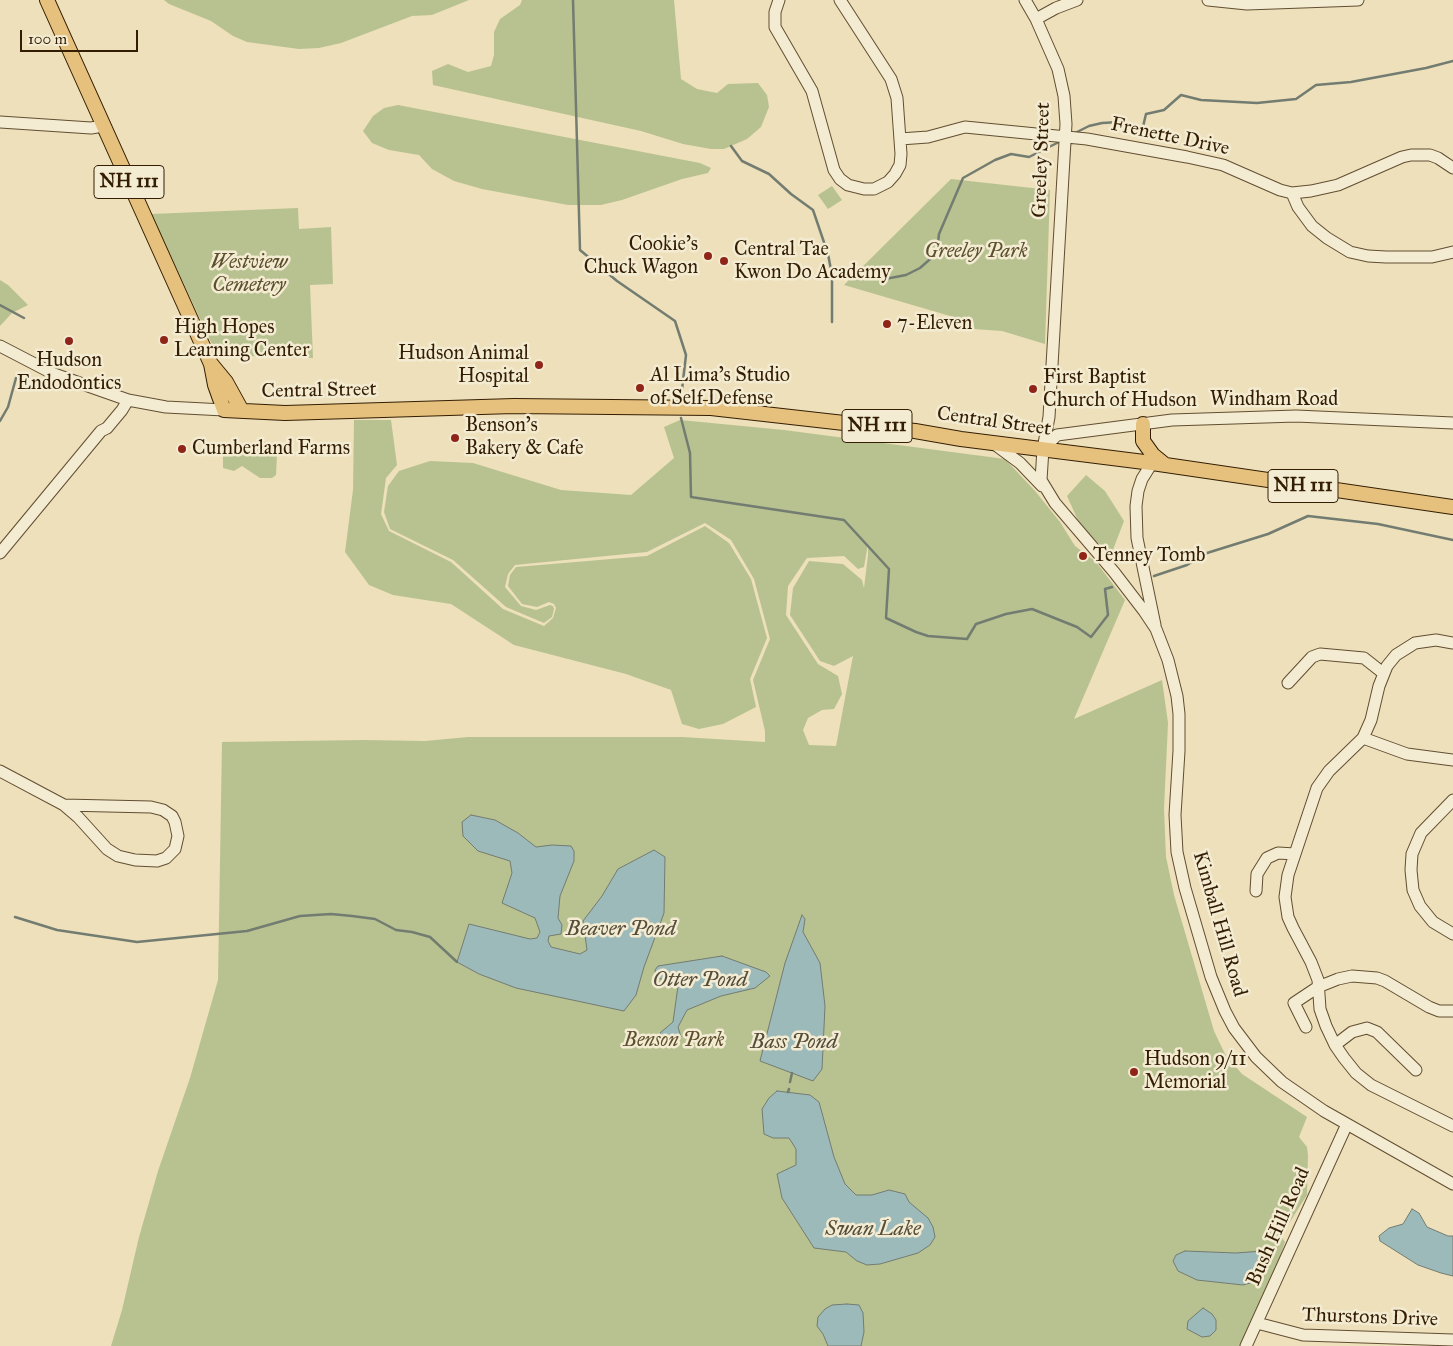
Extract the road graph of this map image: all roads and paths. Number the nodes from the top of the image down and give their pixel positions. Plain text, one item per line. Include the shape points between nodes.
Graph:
1 (47, 0) edge
2 (779, 0) edge
3 (840, 0) edge
4 (1025, 0) edge
5 (1077, 0) edge
6 (1208, 0) edge
7 (1358, 0) edge
8 (1036, 19) junction
9 (0, 122) edge
10 (103, 126) junction
11 (1066, 138) junction
12 (900, 139) junction
13 (1453, 168) edge
14 (1292, 193) junction
15 (1453, 252) edge
16 (0, 346) edge
17 (211, 364) junction
18 (128, 400) junction
19 (224, 410) junction
20 (242, 411) junction
21 (1453, 423) edge
22 (1143, 424) junction
23 (993, 443) junction
24 (1043, 449) junction
25 (1158, 464) junction
26 (1046, 490) junction
27 (1453, 507) edge
28 (0, 554) edge
29 (1156, 629) junction
30 (1453, 643) edge
31 (1383, 673) junction
32 (1288, 683) dead end
33 (1363, 738) junction
34 (1453, 760) edge
35 (0, 771) edge
36 (1453, 800) edge
37 (64, 805) junction
38 (1295, 854) junction
39 (1256, 891) dead end
40 (1453, 934) edge
41 (1318, 988) junction
42 (1453, 1011) edge
43 (1306, 1027) dead end
44 (1335, 1046) junction
45 (1416, 1070) dead end
46 (1347, 1124) junction
47 (1453, 1126) edge
48 (1453, 1184) edge
49 (1257, 1323) junction
50 (1453, 1340) edge
51 (1246, 1346) edge

1 - 10 main road, NH 111
2 - 12 street via 774,12 775,27 812,91 832,165 840,179 858,189 884,185 900,164
3 - 12 street via 894,86
4 - 8 street, Greeley Street
5 - 8 street
6 - 7 street via 1247,4
8 - 11 street, Greeley Street via 1060,78
9 - 10 street
10 - 17 main road, NH 111
11 - 12 street, Frenette Drive via 965,127 928,137
11 - 14 street, Frenette Drive via 1205,160
11 - 24 street, Greeley Street via 1049,417
13 - 14 street, Frenette Drive via 1430,155 1411,155 1338,186
14 - 15 street via 1312,226 1350,252 1368,256 1432,257
16 - 18 street, Central Street via 54,374
17 - 19 main road, NH 111
17 - 20 main road, NH 111 via 226,382
18 - 19 street, Central Street via 166,407
18 - 28 street
19 - 20 main road, Central Street / NH 111
20 - 23 main road, Central Street / NH 111 via 285,414 514,406 710,408 879,426
21 - 22 street, Windham Road via 1296,416 1209,418
22 - 24 street, Windham Road via 1057,435
22 - 25 main road via 1143,441
23 - 24 main road, Central Street / NH 111
23 - 26 street via 1020,463
24 - 25 main road, Central Street / NH 111
24 - 26 street, Kimball Hill Road via 1041,480
25 - 27 main road, Central Street / NH 111
25 - 29 street via 1142,479 1136,506 1137,538
26 - 29 street, Kimball Hill Road
29 - 46 street, Kimball Hill Road via 1173,678 1179,714 1175,834 1180,870 1218,994 1234,1028 1269,1070 1293,1091
30 - 31 street via 1436,640 1415,643 1396,655
31 - 32 street via 1364,658 1320,654 1312,657
31 - 33 street
33 - 34 street via 1407,754
33 - 38 street via 1329,771 1317,788
35 - 37 street
36 - 40 street via 1421,833 1412,854 1411,870 1413,890 1420,906 1433,922
37 - 37 street via 107,849 125,859 162,860 176,844 176,822 163,810
38 - 39 street via 1278,853 1268,858 1257,874
38 - 41 street via 1286,887 1286,907 1292,928 1311,962
41 - 42 street via 1345,977 1377,978 1429,1007
41 - 43 street via 1294,1002
41 - 44 street via 1323,1018
44 - 45 street via 1352,1032 1367,1028 1377,1032
44 - 47 street via 1350,1066 1371,1085
46 - 48 street, Kimball Hill Road
46 - 49 street, Bush Hill Road
49 - 50 street, Thurstons Drive via 1303,1335
49 - 51 street, Bush Hill Road

